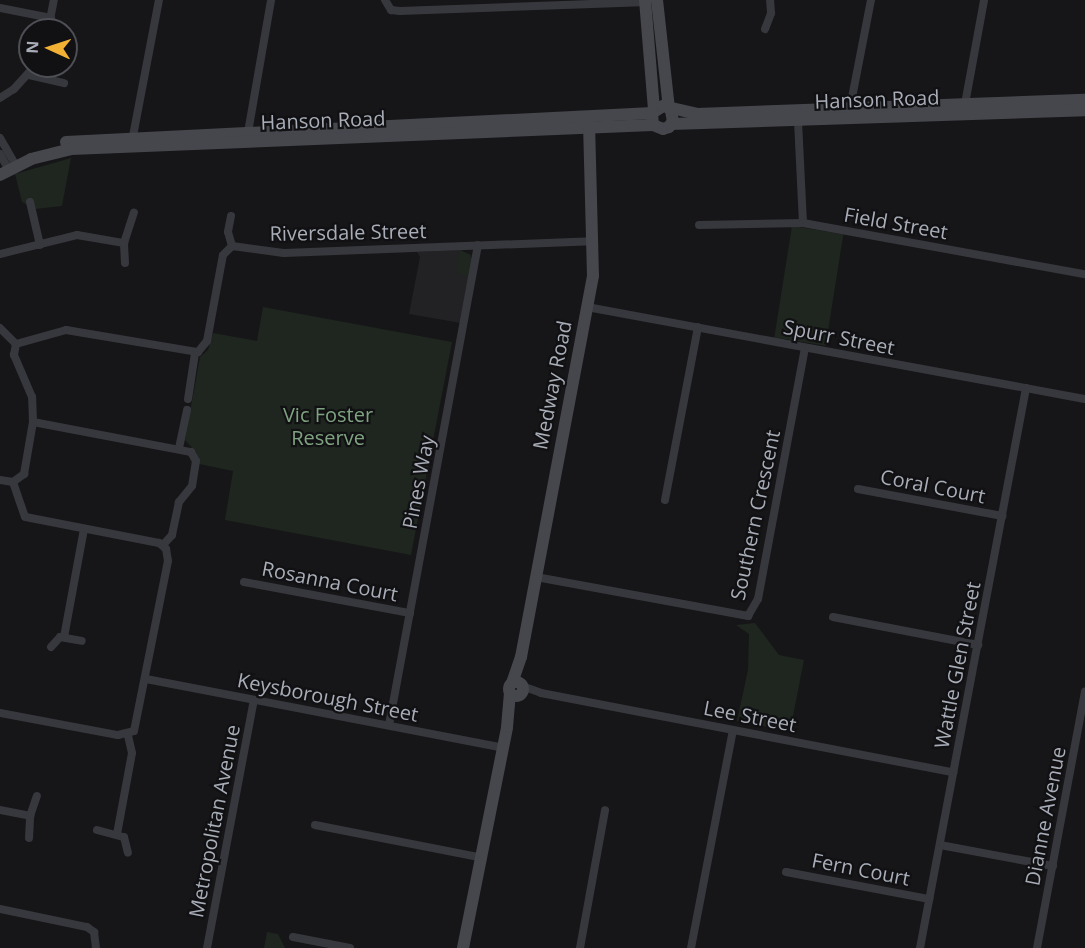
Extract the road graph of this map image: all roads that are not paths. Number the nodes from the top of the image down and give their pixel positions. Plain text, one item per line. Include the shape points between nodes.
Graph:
1 (54, 0) edge
2 (159, 0) edge
3 (271, 0) edge
4 (385, 0) edge
5 (770, 0) edge
6 (871, 0) edge
7 (984, 0) edge
8 (651, 1) edge
9 (0, 8) edge
10 (51, 18) joint
11 (765, 29) dead end
12 (658, 66) junction
13 (25, 78) edge
14 (42, 78) edge
15 (64, 83) dead end
16 (0, 98) edge
17 (1085, 100) edge
18 (670, 110) junction
19 (965, 110) junction
20 (1085, 110) edge
21 (850, 114) junction
22 (653, 116) junction
23 (798, 116) junction
24 (589, 124) junction
25 (671, 124) junction
26 (247, 137) junction
27 (0, 138) edge
28 (132, 142) junction
29 (6, 164) edge
30 (30, 202) dead end
31 (134, 213) dead end
32 (231, 216) dead end
33 (803, 223) junction
34 (699, 225) dead end
35 (592, 241) junction
36 (124, 243) junction
37 (40, 245) junction
38 (478, 245) junction
39 (232, 246) junction
40 (0, 254) edge
41 (125, 263) dead end
42 (1085, 274) edge
43 (587, 306) junction
44 (698, 327) junction
45 (0, 328) edge
46 (16, 344) junction
47 (805, 348) junction
48 (195, 353) junction
49 (1026, 388) junction
50 (188, 399) dead end
51 (1085, 399) edge
52 (186, 410) dead end
53 (33, 422) junction
54 (179, 448) junction
55 (0, 480) edge
56 (13, 482) junction
57 (858, 489) dead end
58 (665, 500) dead end
59 (1002, 516) junction
60 (84, 529) junction
61 (163, 545) junction
62 (536, 577) junction
63 (244, 582) dead end
64 (410, 613) junction
65 (833, 617) dead end
66 (64, 637) junction
67 (82, 641) dead end
68 (978, 645) junction
69 (51, 647) dead end
70 (146, 679) junction
71 (518, 689) junction
72 (1085, 690) edge
73 (254, 700) junction
74 (0, 713) edge
75 (389, 725) junction
76 (1082, 729) edge
77 (733, 730) junction
78 (128, 735) junction
79 (504, 748) junction
80 (953, 772) junction
81 (37, 796) dead end
82 (0, 810) edge
83 (605, 810) dead end
84 (30, 816) junction
85 (315, 825) dead end
86 (97, 830) dead end
87 (117, 834) junction
88 (29, 838) dead end
89 (940, 845) junction
90 (128, 853) dead end
91 (483, 858) junction
92 (1053, 866) junction
93 (786, 872) dead end
94 (929, 899) junction
95 (0, 909) edge
96 (470, 925) junction
97 (292, 937) dead end
98 (96, 948) edge
99 (207, 948) edge
100 (350, 948) edge
101 (463, 948) edge
102 (470, 948) edge
103 (580, 948) edge
104 (691, 948) edge
105 (920, 948) edge
106 (1037, 948) edge

1 - 10 street
2 - 28 street
3 - 26 street
4 - 8 street via 391,10 400,11
5 - 11 street via 771,13
6 - 21 street
7 - 19 street
8 - 12 street
9 - 10 street
12 - 18 street
12 - 22 street
13 - 16 street
14 - 15 street
17 - 19 street, Hanson Road
18 - 22 street, Hanson Road
18 - 23 street, Hanson Road
18 - 25 street
19 - 20 street, Hanson Road
19 - 21 street, Hanson Road
21 - 23 street, Hanson Road
22 - 24 street, Hanson Road
22 - 25 street, Hanson Road via 663,129
23 - 25 street, Hanson Road
23 - 33 street
24 - 26 street, Hanson Road
24 - 35 street, Medway Road
26 - 28 street, Hanson Road
27 - 29 street
28 - 29 street, Hanson Road via 57,144
30 - 37 street
31 - 36 street
32 - 39 street via 228,232
33 - 34 street, Field Street
33 - 42 street, Field Street
35 - 38 street, Riversdale Street
35 - 43 street, Medway Road via 593,276
36 - 37 street via 77,235
36 - 41 street
37 - 40 street
38 - 39 street, Riversdale Street via 284,253
38 - 64 street, Pines Way
39 - 48 street via 223,255 207,341 204,349
43 - 44 street, Spurr Street
43 - 62 street, Medway Road
44 - 47 street, Spurr Street
44 - 58 street
45 - 46 street
46 - 48 street via 66,330
46 - 53 street via 14,355 32,397
47 - 49 street, Spurr Street
47 - 62 street, Southern Crescent via 758,599 748,616
48 - 50 street
49 - 51 street, Spurr Street
49 - 59 street, Wattle Glen Street
52 - 54 street
53 - 54 street
53 - 56 street via 24,474
54 - 61 street via 191,452 196,465 190,490 180,502 172,535
55 - 56 street
56 - 60 street via 25,517
57 - 59 street, Coral Court
59 - 68 street, Wattle Glen Street
60 - 61 street
60 - 66 street
61 - 70 street via 168,561
62 - 71 street, Medway Road
63 - 64 street, Rosanna Court
64 - 75 street, Pines Way
65 - 68 street
66 - 67 street
66 - 69 street via 56,639
68 - 80 street, Wattle Glen Street
70 - 73 street, Keysborough Street
70 - 78 street via 137,725
71 - 77 street, Lee Street
71 - 79 street, Medway Road
72 - 76 street, Dianne Avenue
73 - 75 street, Keysborough Street
73 - 99 street, Metropolitan Avenue
74 - 78 street
75 - 79 street, Keysborough Street
76 - 92 street, Dianne Avenue
77 - 80 street, Lee Street
77 - 104 street
78 - 87 street via 132,753
79 - 91 street, Medway Road
80 - 89 street, Wattle Glen Street
81 - 84 street
82 - 84 street
83 - 103 street
84 - 88 street
85 - 91 street
86 - 87 street
87 - 90 street via 127,840
89 - 92 street
89 - 94 street, Wattle Glen Street
91 - 96 street, Medway Road
92 - 106 street, Dianne Avenue
93 - 94 street, Fern Court
94 - 105 street, Wattle Glen Street
95 - 98 street via 87,927 94,932
96 - 101 street, Medway Road
96 - 102 street, Medway Road
97 - 100 street

